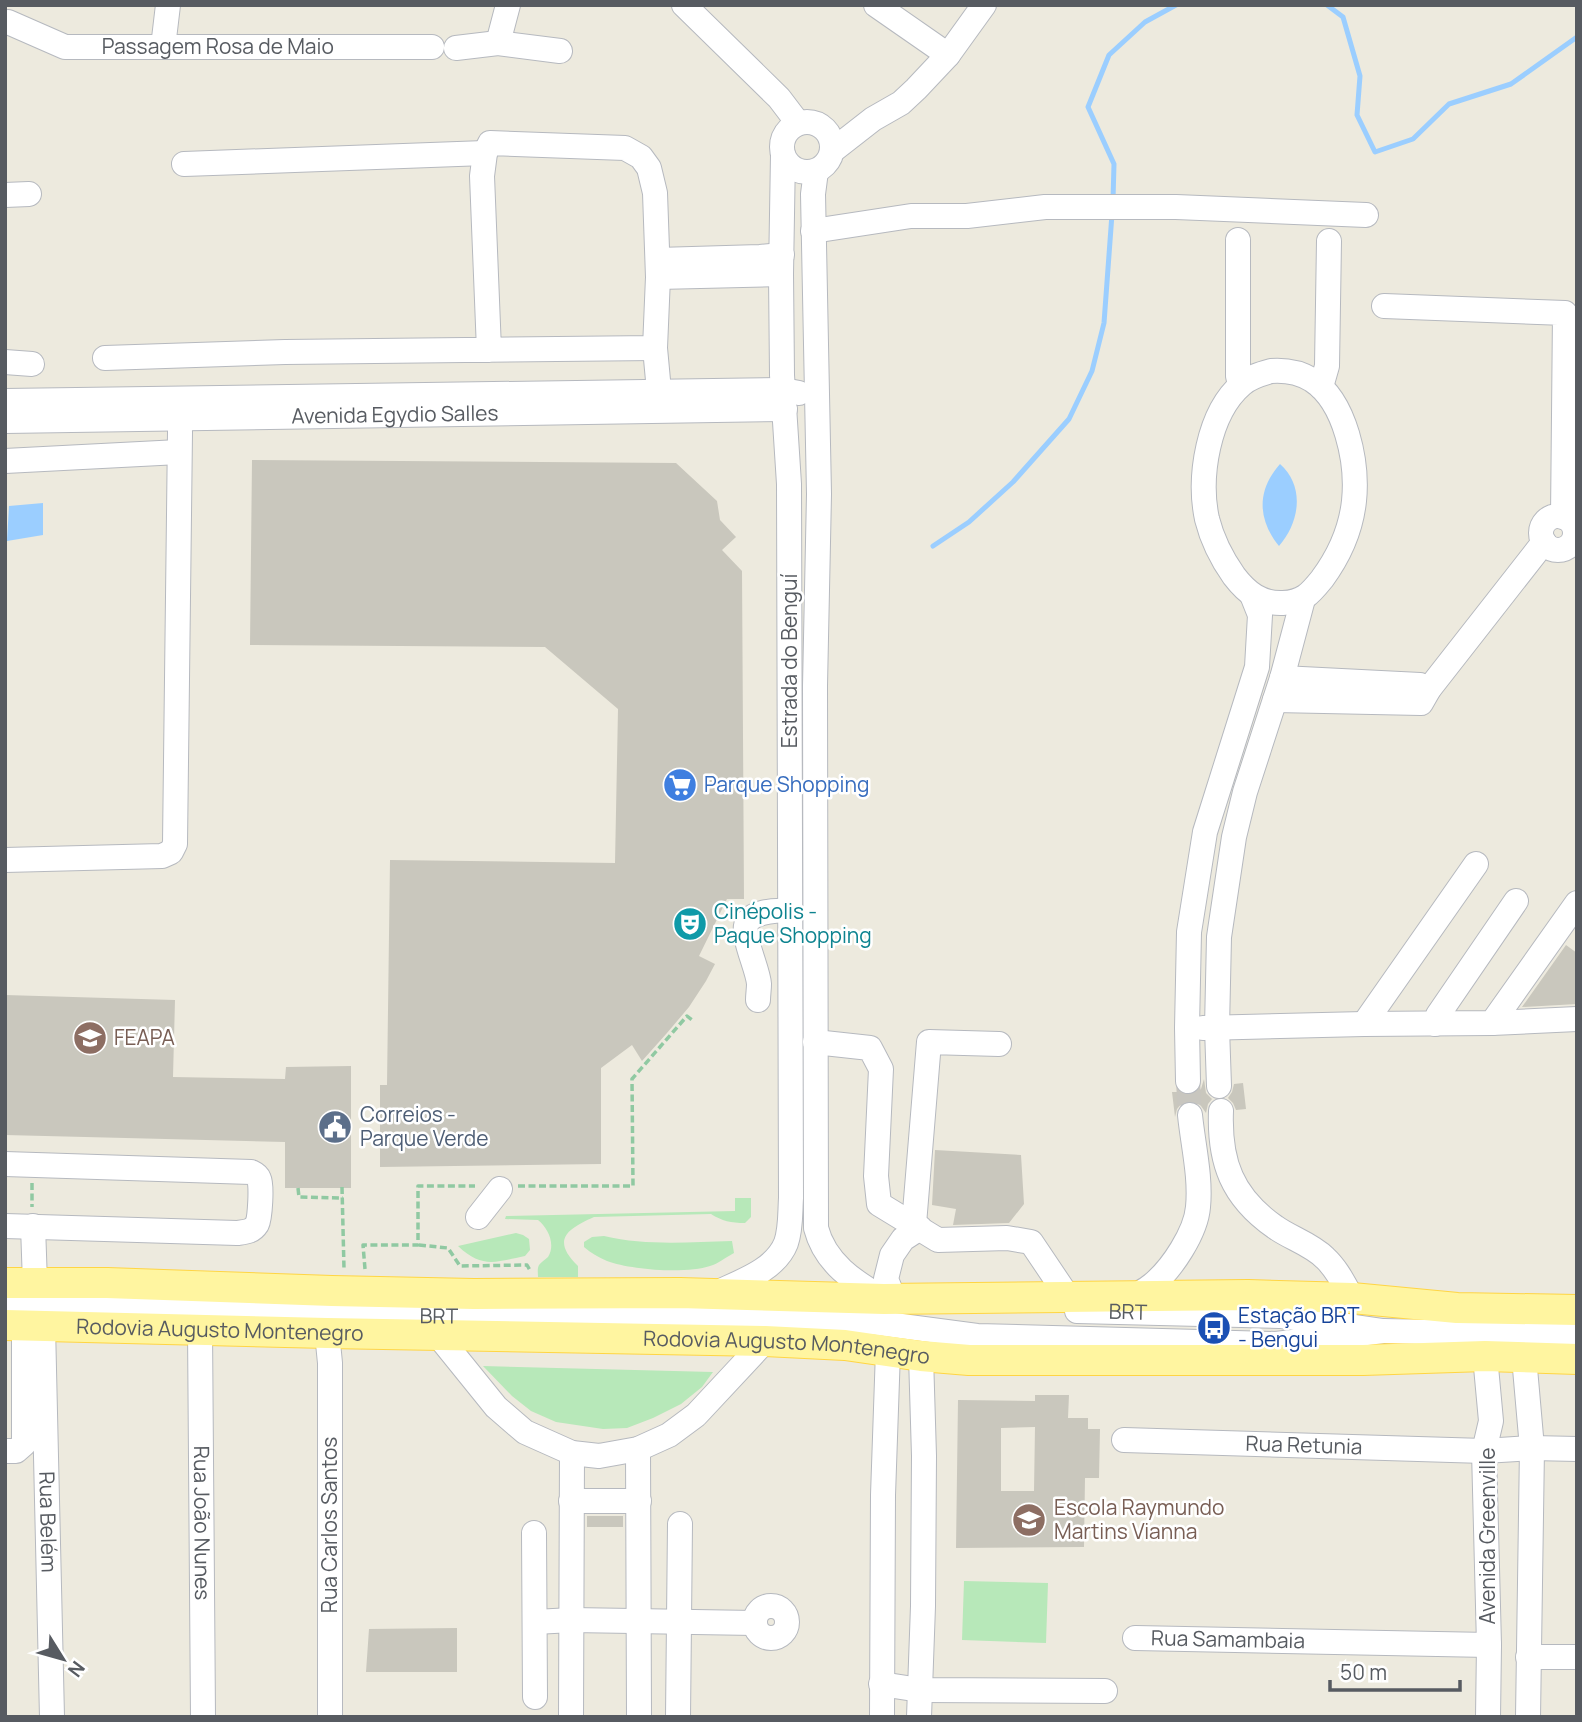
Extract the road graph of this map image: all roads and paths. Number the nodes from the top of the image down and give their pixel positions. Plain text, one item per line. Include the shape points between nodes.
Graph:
1 (168, 5) edge
2 (508, 5) edge
3 (684, 5) edge
4 (876, 5) edge
5 (984, 5) edge
6 (10, 18) edge
7 (498, 43) junction
8 (163, 47) junction
9 (559, 51) dead end
10 (948, 55) junction
11 (873, 120) junction
12 (797, 123) junction
13 (824, 127) junction
14 (832, 151) junction
15 (485, 153) junction
16 (783, 155) junction
17 (184, 164) dead end
18 (816, 170) junction
19 (1366, 215) dead end
20 (813, 232) junction
21 (1238, 240) dead end
22 (1329, 241) dead end
23 (781, 265) junction
24 (658, 269) junction
25 (1384, 306) dead end
26 (655, 348) junction
27 (489, 350) junction
28 (105, 358) dead end
29 (5, 362) edge
30 (32, 364) dead end
31 (1240, 385) junction
32 (1321, 387) junction
33 (659, 391) junction
34 (784, 400) junction
35 (5, 401) edge
36 (5, 421) edge
37 (5, 461) edge
38 (818, 494) junction
39 (1252, 595) junction
40 (1303, 599) junction
41 (815, 686) junction
42 (790, 687) junction
43 (1278, 689) junction
44 (1218, 789) junction
45 (1245, 792) junction
46 (1205, 832) junction
47 (1234, 837) junction
48 (5, 860) edge
49 (1476, 864) dead end
50 (1516, 901) dead end
51 (1577, 903) edge
52 (790, 910) junction
53 (758, 1000) dead end
54 (1577, 1019) edge
55 (692, 1020) dead end
56 (1492, 1023) junction
57 (1364, 1024) junction
58 (1436, 1024) junction
59 (1187, 1028) junction
60 (1217, 1028) junction
61 (815, 1042) junction
62 (999, 1044) dead end
63 (1188, 1081) tunnel mouth
64 (1219, 1086) dead end
65 (1221, 1111) dead end
66 (1222, 1138) junction
67 (5, 1164) edge
68 (499, 1187) junction
69 (298, 1188) dead end
70 (342, 1188) dead end
71 (1241, 1197) junction
72 (342, 1198) junction
73 (1198, 1209) junction
74 (478, 1217) dead end
75 (5, 1226) edge
76 (33, 1226) junction
77 (917, 1226) junction
78 (418, 1245) junction
79 (822, 1246) junction
80 (783, 1248) junction
81 (527, 1265) dead end
82 (344, 1271) dead end
83 (5, 1283) edge
84 (35, 1283) junction
85 (365, 1292) junction
86 (712, 1295) junction
87 (1069, 1297) junction
88 (1134, 1297) junction
89 (1352, 1298) junction
90 (5, 1305) edge
91 (883, 1307) junction
92 (1577, 1310) edge
93 (200, 1329) junction
94 (22, 1331) edge
95 (327, 1333) junction
96 (437, 1334) junction
97 (1577, 1335) edge
98 (765, 1341) junction
99 (888, 1351) junction
100 (921, 1356) junction
101 (1485, 1356) junction
102 (1524, 1357) junction
103 (1577, 1359) edge
104 (1124, 1440) dead end
105 (1532, 1448) junction
106 (638, 1449) junction
107 (1577, 1449) edge
108 (5, 1451) edge
109 (1484, 1451) junction
110 (572, 1453) junction
111 (571, 1501) junction
112 (639, 1501) junction
113 (680, 1524) dead end
114 (534, 1533) dead end
115 (572, 1620) junction
116 (639, 1621) junction
117 (535, 1622) junction
118 (679, 1622) junction
119 (755, 1623) dead end
120 (1135, 1638) dead end
121 (1489, 1645) junction
122 (1528, 1657) junction
123 (1577, 1657) edge
124 (881, 1684) junction
125 (920, 1690) junction
126 (1105, 1691) dead end
127 (535, 1698) dead end
128 (52, 1717) edge
129 (203, 1717) edge
130 (330, 1717) edge
131 (572, 1717) edge
132 (639, 1717) edge
133 (678, 1717) edge
134 (882, 1717) edge
135 (919, 1717) edge
136 (1488, 1717) edge
137 (1528, 1717) edge

1 - 8 street
2 - 7 street
3 - 12 street via 779,98
4 - 10 street
5 - 10 street
6 - 8 street, Passagem Rosa de Maio via 65,47
7 - 8 street, Passagem Rosa de Maio via 444,48
7 - 9 street, Passagem Rosa de Maio
10 - 11 street via 901,103
11 - 13 street
11 - 14 street
12 - 13 street via 808,121
12 - 16 street via 783,139
13 - 14 street
14 - 18 street via 824,166
15 - 17 street
15 - 24 street via 490,143 625,148 640,157 649,168 655,193
15 - 27 street
16 - 18 street via 800,172
16 - 23 street, Estrada do Benguí
18 - 20 street, Estrada do Benguí
19 - 20 street via 1045,207 967,216 911,216
20 - 38 street, Estrada do Benguí
21 - 31 street
22 - 32 street via 1327,366
23 - 24 street via 760,257
23 - 34 street, Estrada do Benguí
24 - 26 street
25 - 43 street via 1565,313 1563,517 1545,523 1544,542 1429,690 1420,685 1364,692
26 - 27 street
26 - 33 street
27 - 28 street
29 - 30 street
31 - 32 street via 1260,374 1282,371 1303,375
31 - 39 street via 1213,431 1204,501 1220,553
32 - 40 street via 1345,428 1354,463 1354,500 1338,554
33 - 34 street, Avenida Egydio Salles
33 - 35 street, Avenida Egydio Salles
34 - 36 street, Avenida Egydio Salles
34 - 38 street via 802,395 803,459
34 - 42 street, Estrada do Benguí
37 - 48 street via 180,442 175,844 162,856
38 - 41 street, Estrada do Benguí
39 - 40 street via 1274,603
39 - 44 street via 1260,615 1257,667
40 - 43 street
41 - 42 street
41 - 61 street, Estrada do Benguí
42 - 52 street, Estrada do Benguí
43 - 45 street
44 - 45 street
44 - 46 street
45 - 47 street
46 - 47 street
46 - 59 street via 1189,932
47 - 60 street via 1219,937
49 - 57 street
50 - 58 street
51 - 56 street
52 - 53 street via 764,912 746,922 759,983
52 - 80 street, Estrada do Benguí via 791,1198
54 - 56 street
55 - 68 path via 687,1016 632,1079 633,1186
56 - 58 street
57 - 58 street
57 - 60 street
59 - 60 street
59 - 63 street
60 - 64 street
61 - 77 street via 870,1048 881,1069 879,1204
61 - 79 street, Estrada do Benguí via 816,1228
62 - 77 street via 929,1042
65 - 66 street
66 - 71 street via 1230,1176
66 - 73 street via 1191,1127
67 - 76 street via 250,1172 260,1180 259,1219 248,1231
68 - 74 street
68 - 78 path via 418,1186
69 - 72 path via 299,1197
70 - 72 path
71 - 73 street via 1220,1195
71 - 89 street via 1274,1227 1324,1257
72 - 82 path
73 - 88 street via 1184,1245 1167,1271
75 - 76 street
76 - 84 street
77 - 87 street via 938,1240 1031,1242
77 - 91 street via 892,1255
78 - 81 path via 448,1248 460,1266
78 - 85 path via 363,1245
79 - 80 street via 803,1254
79 - 91 street, Estrada do Benguí via 840,1270
80 - 86 street via 761,1271
83 - 84 main road, Rodovia Augusto Montenegro
84 - 85 main road, Rodovia Augusto Montenegro
85 - 86 main road, Rodovia Augusto Montenegro
86 - 91 main road, Rodovia Augusto Montenegro
87 - 88 main road, Rodovia Augusto Montenegro
87 - 91 main road, Rodovia Augusto Montenegro
88 - 89 main road, Rodovia Augusto Montenegro
89 - 92 main road, Rodovia Augusto Montenegro via 1457,1308
90 - 91 street, BRT via 397,1316
91 - 97 street, BRT via 1280,1316 1383,1331
93 - 94 main road, Rodovia Augusto Montenegro
93 - 95 main road, Rodovia Augusto Montenegro
93 - 129 street, Rua João Nunes
94 - 108 street via 24,1444 16,1451
94 - 128 street, Rua Belém
95 - 96 main road, Rodovia Augusto Montenegro
95 - 130 street, Rua Carlos Santos via 331,1363
96 - 98 main road, Rodovia Augusto Montenegro
96 - 110 street via 496,1407 525,1432
98 - 99 main road, Rodovia Augusto Montenegro
98 - 106 street via 696,1415 669,1435
99 - 100 main road, Rodovia Augusto Montenegro
99 - 124 street
100 - 101 main road, Rodovia Augusto Montenegro via 1099,1361
100 - 125 street
101 - 102 main road, Rodovia Augusto Montenegro
101 - 109 street, Avenida Greenville via 1491,1421
102 - 103 main road, Rodovia Augusto Montenegro
102 - 105 street, Avenida Greenville
104 - 109 street, Rua Retunia
105 - 107 street, Rua Retunia
105 - 109 street, Rua Retunia
105 - 122 street, Avenida Greenville
106 - 110 street via 599,1456
106 - 112 street
109 - 121 street, Avenida Greenville
110 - 111 street
111 - 112 street
111 - 115 street
112 - 116 street
113 - 118 street
114 - 117 street
115 - 116 street
115 - 117 street
115 - 131 street
116 - 118 street
116 - 132 street
117 - 127 street
118 - 119 street
118 - 133 street
120 - 121 street, Rua Samambaia
121 - 136 street, Avenida Greenville
122 - 123 street
122 - 137 street, Avenida Greenville
124 - 125 street
124 - 134 street
125 - 126 street
125 - 135 street

